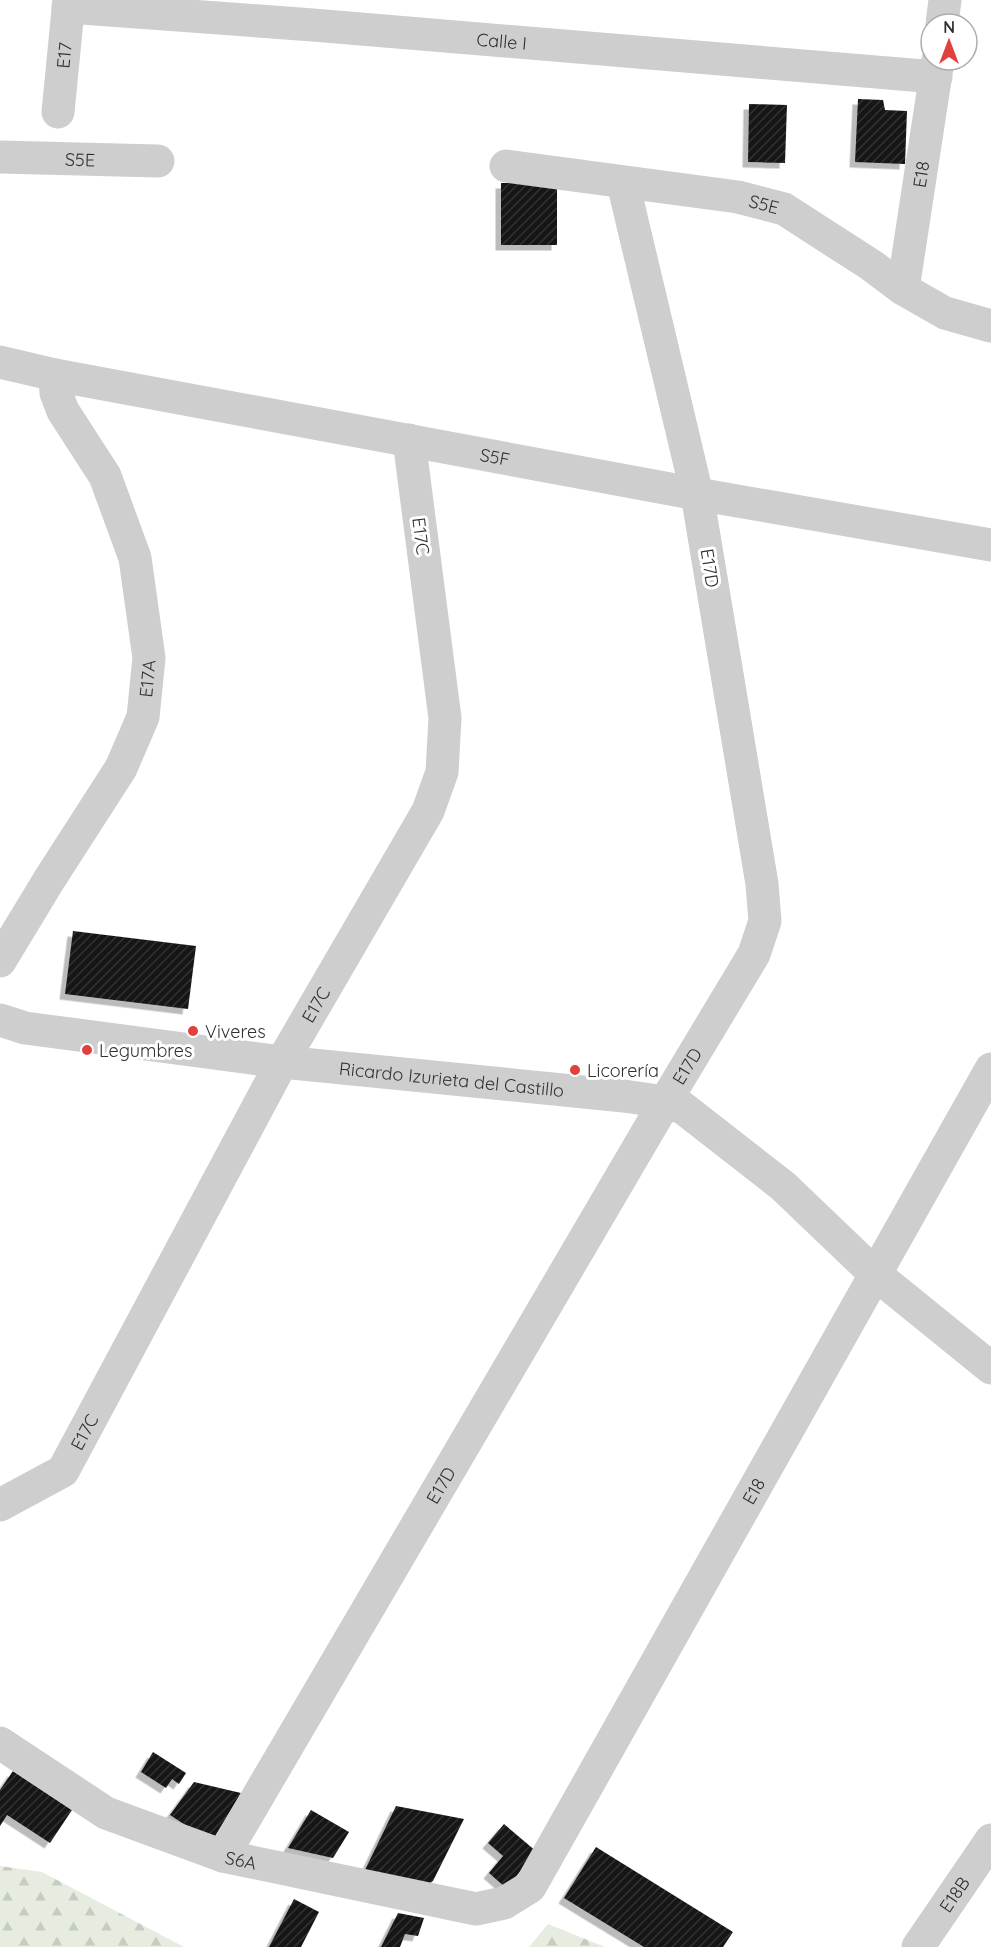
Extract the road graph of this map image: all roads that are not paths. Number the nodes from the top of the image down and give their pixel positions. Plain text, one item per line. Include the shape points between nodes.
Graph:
1 (69, 4) edge
2 (314, 13) edge
3 (919, 67) edge
4 (937, 72) edge
5 (58, 112) dead end
6 (0, 157) edge
7 (158, 161) dead end
8 (506, 166) dead end
9 (623, 183) junction
10 (903, 289) junction
11 (991, 326) edge
12 (0, 362) edge
13 (56, 375) junction
14 (409, 440) junction
15 (698, 494) junction
16 (991, 545) edge
17 (0, 961) edge
18 (0, 1020) edge
19 (282, 1062) junction
20 (991, 1069) edge
21 (664, 1102) junction
22 (874, 1274) junction
23 (991, 1368) edge
24 (0, 1505) edge
25 (0, 1743) edge
26 (991, 1840) edge
27 (223, 1857) junction
28 (504, 1903) joint
29 (918, 1947) edge

1 - 2 street, Calle I
1 - 5 street, E17
2 - 3 street, Calle I
4 - 10 street, E18
6 - 7 street, S5E
8 - 9 street, S5E
9 - 10 street, S5E via 738,197 784,209
9 - 15 street, E17D
10 - 11 street, S5E via 945,314
12 - 13 street, S5F
13 - 14 street, S5F
13 - 17 street, E17A via 56,393 63,411 105,476 135,558 149,658 143,717 121,768
14 - 15 street, S5F
14 - 19 street, E17C via 445,718 442,772 428,811
15 - 16 street, S5F
15 - 21 street, E17D via 765,921 754,954
18 - 19 street, Ricardo Izurieta del Castillo via 25,1028
19 - 21 street, Ricardo Izurieta del Castillo
19 - 24 street, E17C via 63,1471
20 - 22 street, E18
21 - 22 street, Ricardo Izurieta del Castillo via 699,1119 783,1186
21 - 27 street, E17D
22 - 23 street, Ricardo Izurieta del Castillo
22 - 28 street, E18 via 530,1887
25 - 27 street, S6A via 106,1812
26 - 29 street, E18B
27 - 28 street, S6A via 476,1908

